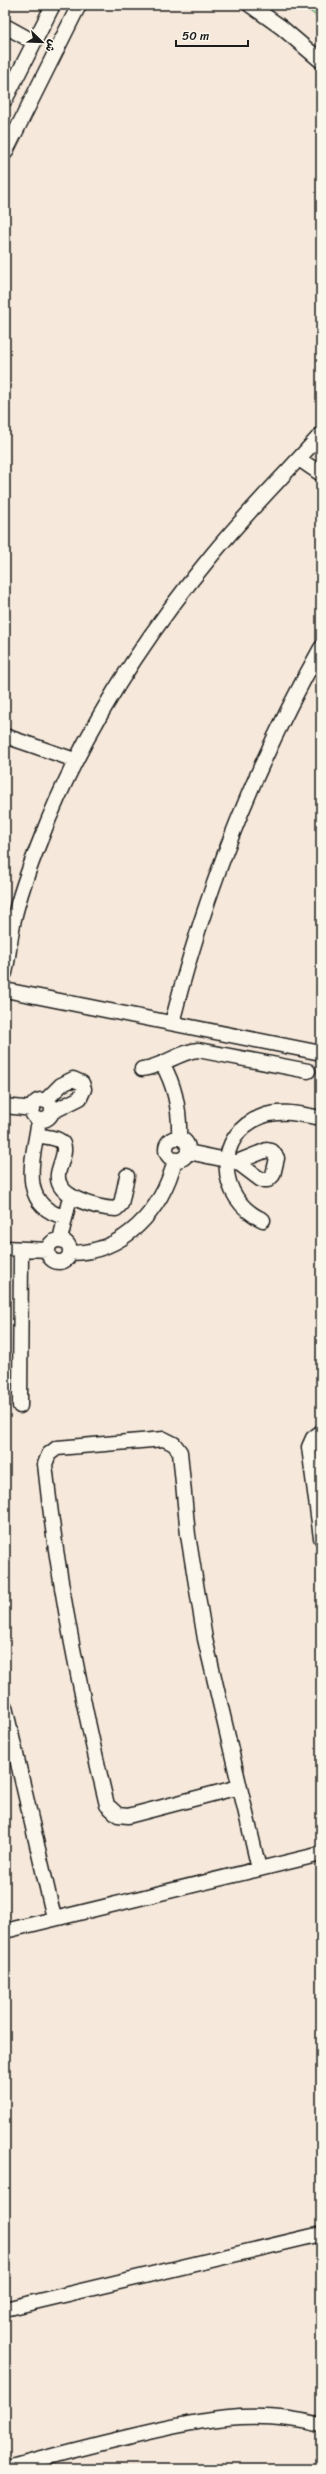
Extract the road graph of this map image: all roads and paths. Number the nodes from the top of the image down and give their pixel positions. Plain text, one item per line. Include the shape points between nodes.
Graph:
1 (53, 5) edge
2 (250, 5) edge
3 (79, 7) edge
4 (5, 26) edge
5 (34, 42) junction
6 (321, 61) edge
7 (5, 100) edge
8 (5, 154) edge
9 (321, 434) edge
10 (299, 459) junction
11 (321, 474) edge
12 (321, 648) edge
13 (5, 736) edge
14 (75, 760) junction
15 (5, 973) edge
16 (5, 990) edge
17 (172, 1023) junction
18 (321, 1053) edge
19 (163, 1065) junction
20 (142, 1069) dead end
21 (308, 1071) dead end
22 (5, 1106) edge
23 (49, 1106) dead end
24 (36, 1114) junction
25 (321, 1118) edge
26 (37, 1135) junction
27 (179, 1138) junction
28 (188, 1152) junction
29 (175, 1160) junction
30 (232, 1161) junction
31 (127, 1176) dead end
32 (70, 1197) junction
33 (66, 1217) junction
34 (263, 1220) dead end
35 (60, 1240) junction
36 (5, 1248) edge
37 (21, 1249) junction
38 (48, 1250) junction
39 (70, 1253) junction
40 (20, 1406) dead end
41 (321, 1432) edge
42 (321, 1438) edge
43 (311, 1465) junction
44 (321, 1538) edge
45 (5, 1707) edge
46 (239, 1788) junction
47 (321, 1854) edge
48 (259, 1870) junction
49 (54, 1918) junction
50 (5, 1931) edge
51 (321, 2234) edge
52 (5, 2308) edge
53 (321, 2425) edge
54 (5, 2469) edge

1 - 5 street
2 - 6 street
3 - 8 street
4 - 5 street
5 - 7 street
9 - 10 street
10 - 11 street
10 - 14 street via 236,526 174,603 125,674
12 - 17 street via 266,752 234,827 193,943
13 - 14 street
14 - 15 street via 47,822 24,886 14,919
16 - 17 street
17 - 18 street
19 - 20 street
19 - 21 street via 186,1052 204,1050
19 - 27 street via 176,1095
22 - 24 street
23 - 24 street via 49,1118
24 - 26 street
25 - 30 street via 287,1113 262,1116 241,1130 232,1144
26 - 32 street via 59,1140 63,1144 58,1179 62,1189
26 - 33 street via 31,1176 33,1189 48,1210
27 - 28 street via 186,1143
27 - 29 street via 169,1141 166,1148 167,1154
28 - 29 street via 184,1158
28 - 30 street
29 - 39 street via 158,1202 135,1228 108,1246 89,1252
30 - 34 street via 227,1177 232,1193 248,1212
31 - 32 street via 120,1206 116,1209
32 - 33 street
33 - 35 street
35 - 38 street via 51,1244
35 - 39 street via 69,1246
36 - 37 street
37 - 38 street
37 - 40 street
38 - 39 street via 50,1257 56,1261 63,1261
41 - 43 street via 310,1442
42 - 43 street via 314,1447
43 - 44 street
45 - 49 street
46 - 46 street via 138,1813 116,1807 104,1788 66,1613 45,1464 49,1454 56,1448 164,1439 174,1444 180,1452 180,1470 199,1608
46 - 48 street
47 - 48 street
48 - 49 street
49 - 50 street
51 - 52 street
53 - 54 street via 274,2417 214,2418

